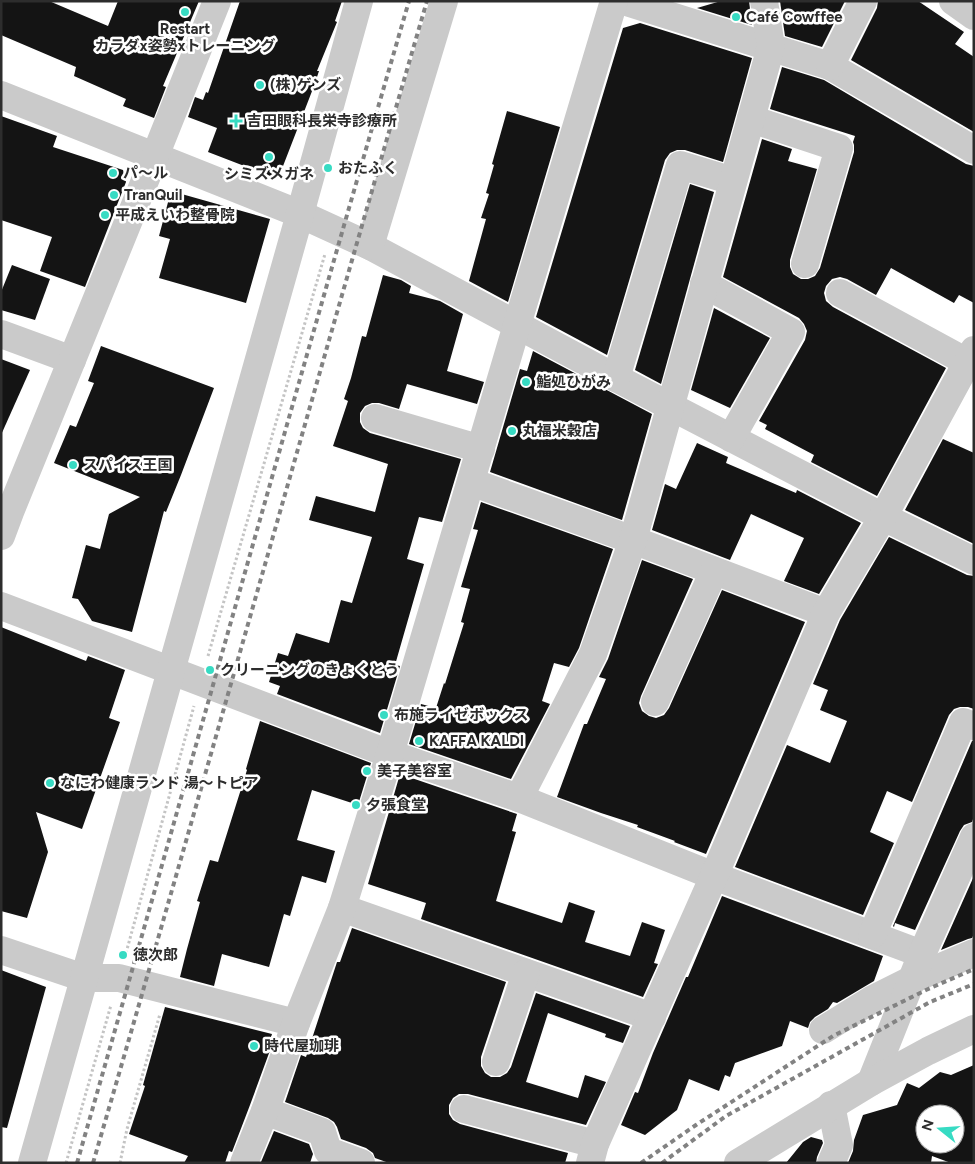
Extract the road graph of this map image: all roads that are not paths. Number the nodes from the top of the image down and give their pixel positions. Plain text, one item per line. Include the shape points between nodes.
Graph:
1 (217, 1) edge
2 (359, 1) edge
3 (444, 1) edge
4 (614, 1) edge
5 (623, 1) edge
6 (764, 1) edge
7 (864, 1) edge
8 (953, 1) edge
9 (974, 16) edge
10 (771, 47) junction
11 (830, 66) junction
12 (1, 95) edge
13 (751, 119) junction
14 (974, 150) edge
15 (155, 156) junction
16 (733, 181) junction
17 (300, 214) junction
18 (370, 246) junction
19 (805, 264) dead end
20 (704, 284) junction
21 (840, 293) dead end
22 (517, 325) junction
23 (1, 334) edge
24 (971, 356) edge
25 (72, 360) junction
26 (616, 378) junction
27 (670, 406) junction
28 (375, 418) dead end
29 (731, 438) junction
30 (481, 449) junction
31 (471, 482) junction
32 (883, 517) junction
33 (1, 536) edge
34 (633, 540) junction
35 (974, 561) edge
36 (714, 571) junction
37 (1, 606) edge
38 (826, 613) junction
39 (170, 671) junction
40 (655, 702) dead end
41 (974, 726) edge
42 (390, 754) junction
43 (519, 798) junction
44 (974, 837) edge
45 (714, 876) junction
46 (342, 908) junction
47 (872, 935) junction
48 (1, 950) edge
49 (974, 953) edge
50 (918, 967) junction
51 (526, 972) junction
52 (84, 978) junction
53 (652, 1016) junction
54 (296, 1023) junction
55 (974, 1029) edge
56 (823, 1030) dead end
57 (496, 1062) dead end
58 (871, 1082) junction
59 (831, 1106) junction
60 (464, 1109) dead end
61 (265, 1111) junction
62 (593, 1153) edge
63 (32, 1163) edge
64 (244, 1163) edge
65 (362, 1163) edge
66 (738, 1163) edge
67 (831, 1163) edge

1 - 15 street
2 - 17 street
3 - 18 street
4 - 22 street
5 - 10 street
6 - 10 street
7 - 11 street
8 - 9 street
10 - 11 street
10 - 13 street
11 - 14 street
12 - 15 street
13 - 16 street
13 - 19 street via 839,148
15 - 17 street
15 - 25 street
16 - 20 street
16 - 26 street via 680,165
17 - 18 street
17 - 39 street
18 - 22 street
20 - 27 street
20 - 29 street via 791,332
21 - 24 street
22 - 26 street
22 - 30 street
23 - 25 street
24 - 32 street
25 - 33 street
26 - 27 street
27 - 29 street
27 - 34 street
28 - 30 street
29 - 32 street
30 - 31 street
31 - 34 street
31 - 42 street
32 - 35 street
32 - 38 street
34 - 36 street
34 - 43 street via 593,654
36 - 38 street
36 - 40 street
37 - 39 street
38 - 45 street
39 - 42 street
39 - 52 street
41 - 47 street via 963,722
42 - 43 street
42 - 46 street
43 - 45 street
44 - 50 street
45 - 47 street
45 - 53 street
46 - 51 street
46 - 54 street
47 - 50 street
48 - 52 street
49 - 50 street
50 - 56 street
50 - 58 street
51 - 53 street
51 - 57 street
52 - 54 street via 119,978
52 - 63 street
53 - 62 street
54 - 61 street
55 - 58 street
58 - 59 street
59 - 66 street
59 - 67 street via 839,1145
60 - 62 street
61 - 64 street
61 - 65 street via 322,1132 328,1151

